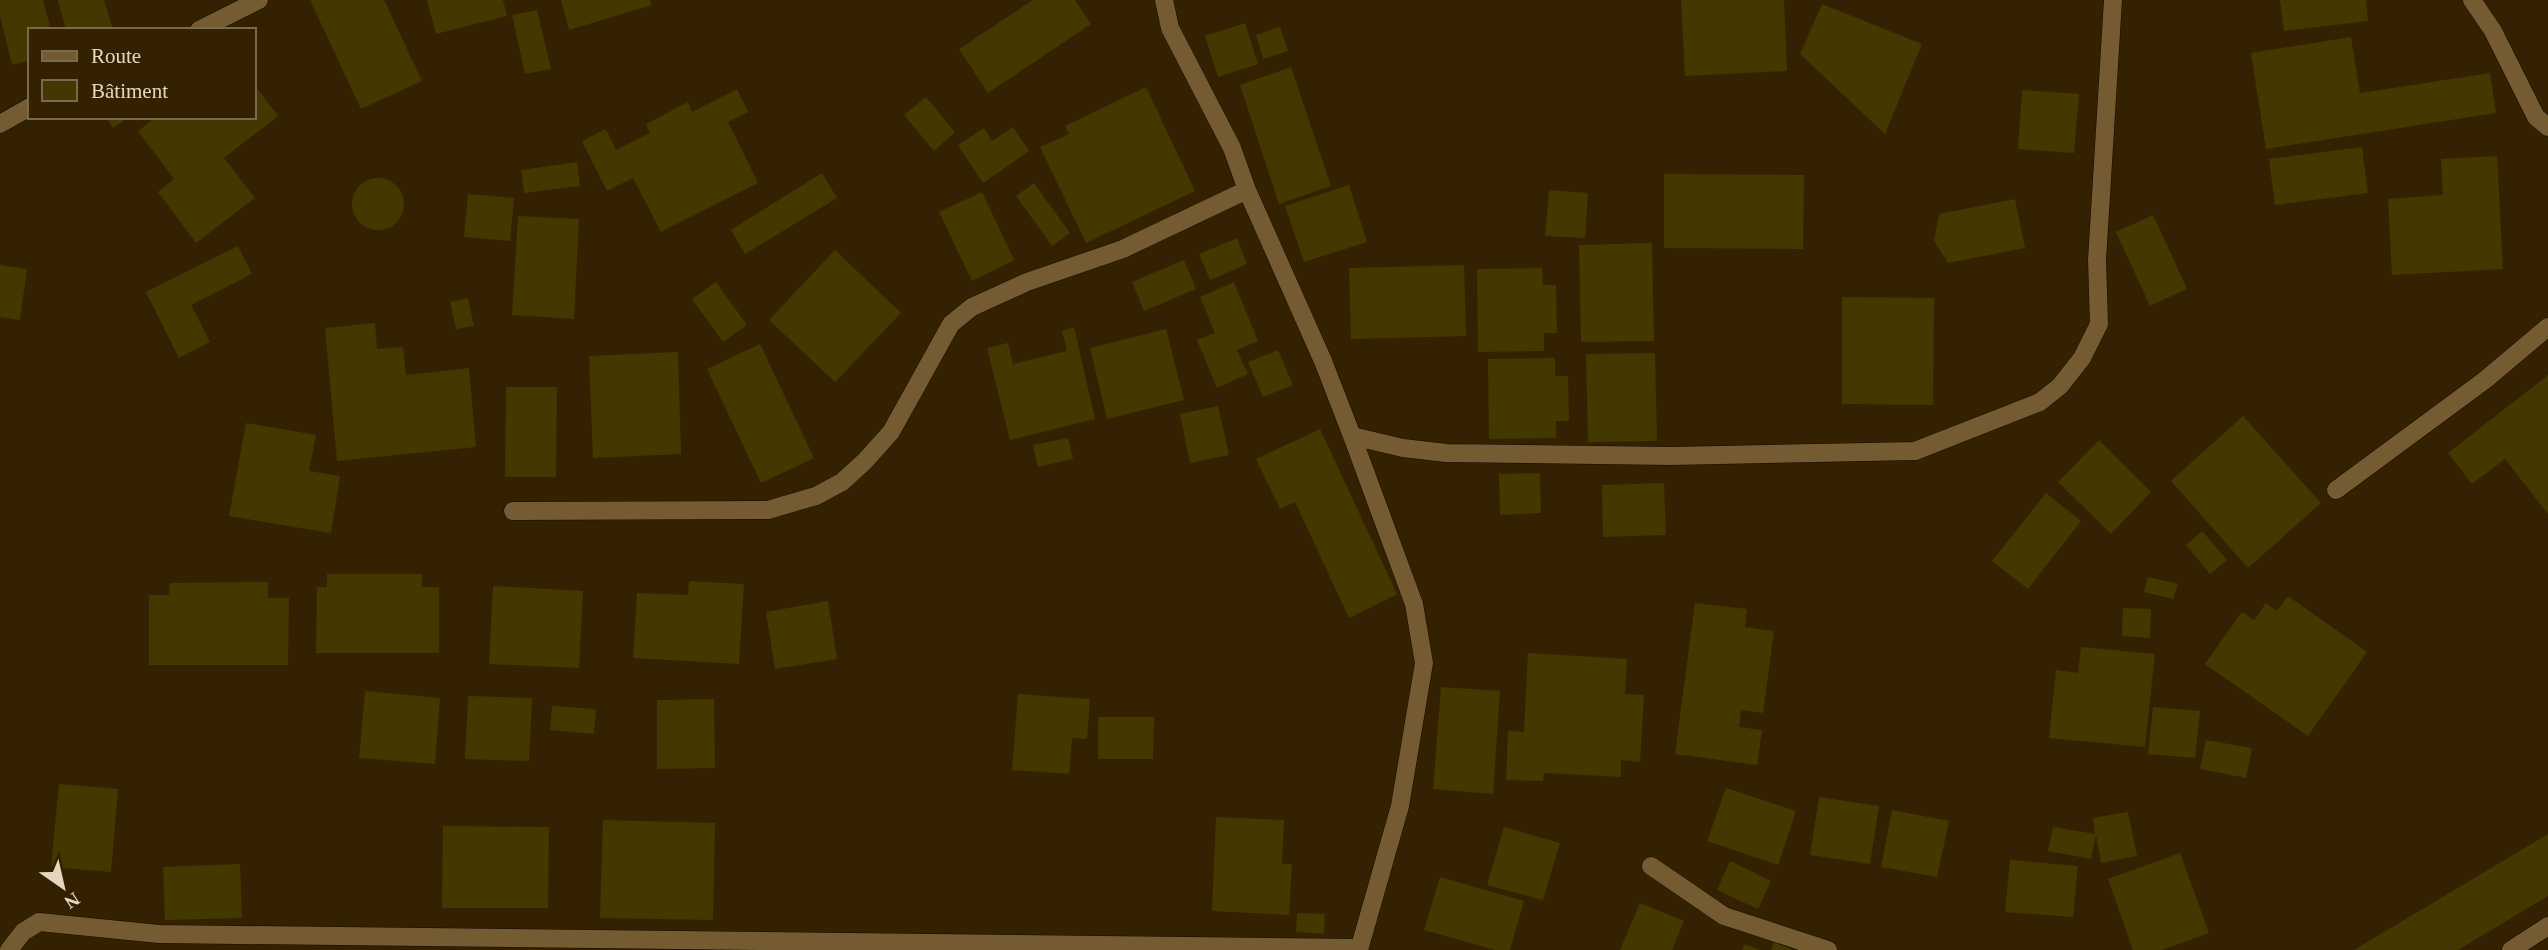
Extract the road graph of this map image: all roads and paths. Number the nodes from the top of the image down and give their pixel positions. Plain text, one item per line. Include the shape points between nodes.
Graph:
1 (259, 0) edge
2 (1164, 0) edge
3 (2113, 0) edge
4 (2472, 0) edge
5 (203, 28) edge
6 (28, 108) edge
7 (0, 124) edge
8 (2548, 127) edge
9 (1247, 190) junction
10 (2548, 327) edge
11 (1352, 436) junction
12 (2336, 490) dead end
13 (513, 511) dead end
14 (1651, 866) dead end
15 (2548, 926) edge
16 (1359, 949) edge
17 (9, 950) edge
18 (1828, 950) edge
19 (2511, 950) edge

1 - 5 street
2 - 9 street via 1170,29 1232,148
3 - 11 street via 2097,260 2099,324 2082,358 2040,402 1915,451 1671,456 1446,453
4 - 8 street via 2493,31 2536,117
6 - 7 street
9 - 11 street
9 - 13 street via 1123,249 1027,282 972,307 951,324 891,432 842,482 816,496 768,510
10 - 12 street via 2485,380
11 - 16 street via 1414,604 1424,663 1400,806
14 - 18 street via 1724,916
15 - 19 street
16 - 17 street via 159,934 39,922 23,932

